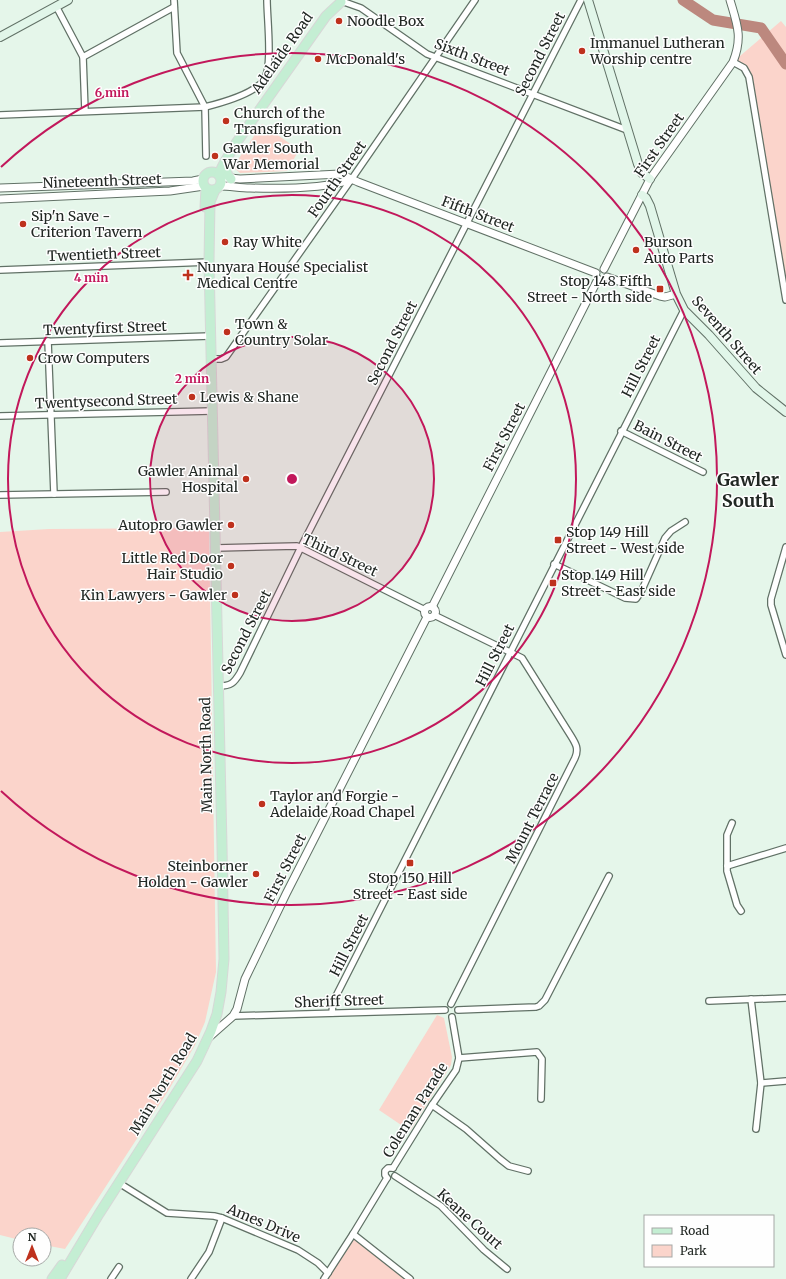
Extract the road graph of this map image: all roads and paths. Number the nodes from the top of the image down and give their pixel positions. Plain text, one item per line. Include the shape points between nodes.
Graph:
1 (68, 0) edge
2 (174, 0) edge
3 (266, 0) edge
4 (354, 0) edge
5 (476, 0) edge
6 (581, 0) edge
7 (588, 0) edge
8 (730, 0) edge
9 (340, 1) edge
10 (56, 6) junction
11 (174, 7) junction
12 (361, 8) junction
13 (0, 37) edge
14 (83, 57) junction
15 (436, 57) junction
16 (733, 62) junction
17 (533, 93) junction
18 (205, 107) junction
19 (85, 111) junction
20 (0, 115) edge
21 (628, 130) junction
22 (234, 146) junction
23 (206, 156) dead end
24 (226, 161) junction
25 (231, 179) junction
26 (650, 179) junction
27 (351, 180) junction
28 (212, 181) junction
29 (0, 188) edge
30 (642, 195) junction
31 (0, 199) edge
32 (466, 224) junction
33 (209, 262) junction
34 (604, 269) junction
35 (0, 270) edge
36 (597, 276) junction
37 (607, 277) junction
38 (676, 294) junction
39 (786, 300) edge
40 (684, 310) junction
41 (210, 336) junction
42 (48, 341) junction
43 (0, 343) edge
44 (210, 359) junction
45 (212, 411) junction
46 (786, 411) edge
47 (51, 415) junction
48 (0, 416) edge
49 (621, 431) junction
50 (703, 472) dead end
51 (166, 492) dead end
52 (54, 494) junction
53 (0, 496) edge
54 (685, 522) dead end
55 (301, 547) junction
56 (786, 547) edge
57 (216, 548) junction
58 (554, 564) junction
59 (432, 607) junction
60 (425, 610) junction
61 (431, 616) junction
62 (510, 651) junction
63 (786, 655) edge
64 (219, 686) junction
65 (732, 823) dead end
66 (786, 848) edge
67 (727, 866) junction
68 (609, 876) dead end
69 (741, 911) dead end
70 (786, 998) edge
71 (750, 1000) junction
72 (709, 1001) dead end
73 (452, 1004) junction
74 (445, 1010) junction
75 (458, 1010) junction
76 (332, 1013) junction
77 (233, 1016) junction
78 (452, 1017) junction
79 (207, 1040) junction
80 (459, 1058) junction
81 (786, 1081) edge
82 (761, 1083) junction
83 (541, 1099) dead end
84 (432, 1105) junction
85 (756, 1129) dead end
86 (393, 1168) junction
87 (528, 1172) dead end
88 (395, 1176) junction
89 (387, 1178) junction
90 (119, 1183) junction
91 (99, 1214) junction
92 (222, 1218) junction
93 (353, 1234) junction
94 (119, 1267) dead end
95 (507, 1269) dead end
96 (328, 1273) junction
97 (193, 1278) edge
98 (52, 1279) edge
99 (60, 1279) edge
100 (111, 1279) edge
101 (324, 1279) edge
102 (410, 1279) edge

1 - 10 main road
2 - 11 street
3 - 18 street via 268,67 265,79 248,92
4 - 12 street, Sixth Street
5 - 15 street, Fourth Street
6 - 17 street, Second Street
7 - 21 main road
8 - 16 street, First Street via 739,37
9 - 12 street, Sixth Street
9 - 22 main road, Adelaide Road via 326,16
10 - 13 main road
10 - 14 street
11 - 14 street
11 - 18 street via 177,53
12 - 15 street, Sixth Street via 427,54
14 - 19 street
15 - 17 street, Sixth Street
15 - 27 street, Fourth Street
16 - 26 street, First Street
16 - 39 street via 744,68 749,77
17 - 21 street, Sixth Street
17 - 32 street, Second Street
18 - 19 street
18 - 23 street
19 - 20 street
21 - 26 main road via 642,173
22 - 24 main road, Adelaide Road
22 - 28 main road, Adelaide Road via 225,154
24 - 25 main road via 227,174
24 - 28 main road, Adelaide Road
25 - 27 street, Fifth Street via 340,174
25 - 28 street, Fifth Street
26 - 30 street, First Street
27 - 28 street via 335,185 248,188
27 - 32 street, Fifth Street
27 - 44 street, Fourth Street via 226,357
28 - 29 street, Nineteenth Street
28 - 31 street, Nineteenth Street via 170,191
28 - 33 main road, Adelaide Road via 205,204
30 - 34 street, First Street
30 - 38 main road, Seventh Street via 650,206
32 - 36 street, Fifth Street
32 - 55 street, Second Street
33 - 35 street, Twentieth Street
33 - 41 main road, Main North Road
34 - 36 street via 599,269
34 - 37 street via 607,271
36 - 37 street via 602,280
36 - 59 street, First Street
37 - 38 street via 660,296
38 - 40 main road, Seventh Street
40 - 46 main road, Seventh Street via 756,388
40 - 49 street, Hill Street
41 - 42 street, Twentyfirst Street
41 - 44 main road, Main North Road
42 - 43 street, Twentyfirst Street
42 - 47 street
44 - 45 main road, Main North Road
45 - 47 street, Twentysecond Street
45 - 57 main road, Main North Road
47 - 48 street, Twentysecond Street
47 - 52 street
49 - 50 street, Bain Street
49 - 58 street, Hill Street
51 - 52 street
52 - 53 street
54 - 58 street via 665,538 636,599 625,598
55 - 57 street, Third Street
55 - 60 street, Third Street
55 - 64 street, Second Street via 236,681 231,685
56 - 63 street via 771,599
57 - 64 main road, Main North Road
58 - 62 street, Hill Street
59 - 60 street
59 - 61 street via 435,610
60 - 61 street via 424,614
61 - 62 street
61 - 77 street, First Street via 286,894 245,979
62 - 73 street, Mount Terrace via 522,658 578,751
62 - 76 street, Hill Street via 333,1002
64 - 79 main road, Main North Road via 223,965 219,1003
65 - 67 street via 727,835
66 - 67 street
67 - 69 street via 737,905
68 - 75 street via 545,1000 539,1006
70 - 71 street
71 - 72 street
71 - 82 street
73 - 74 street
73 - 75 street via 456,1005
74 - 76 street, Sheriff Street
74 - 78 street via 447,1015
75 - 78 street
76 - 77 street, Sheriff Street
77 - 79 street, First Street
78 - 80 street, Coleman Parade
79 - 90 main road, Main North Road
80 - 83 street via 537,1052 542,1059
80 - 84 street, Coleman Parade via 456,1070
81 - 82 street
82 - 85 street
84 - 86 street, Coleman Parade
84 - 87 street via 466,1129 510,1166
86 - 88 street
86 - 89 street via 385,1171 384,1175
88 - 89 street
88 - 95 street, Keane Court via 441,1206 484,1250
89 - 93 street, Coleman Parade
90 - 91 main road, Main North Road
90 - 92 street, Ames Drive via 167,1213
91 - 98 main road, Main North Road
91 - 99 main road, Main North Road
92 - 96 street, Ames Drive via 298,1250 320,1264
92 - 97 street via 209,1252
93 - 96 street, Coleman Parade
93 - 102 street
94 - 100 street
96 - 101 street, Coleman Parade

